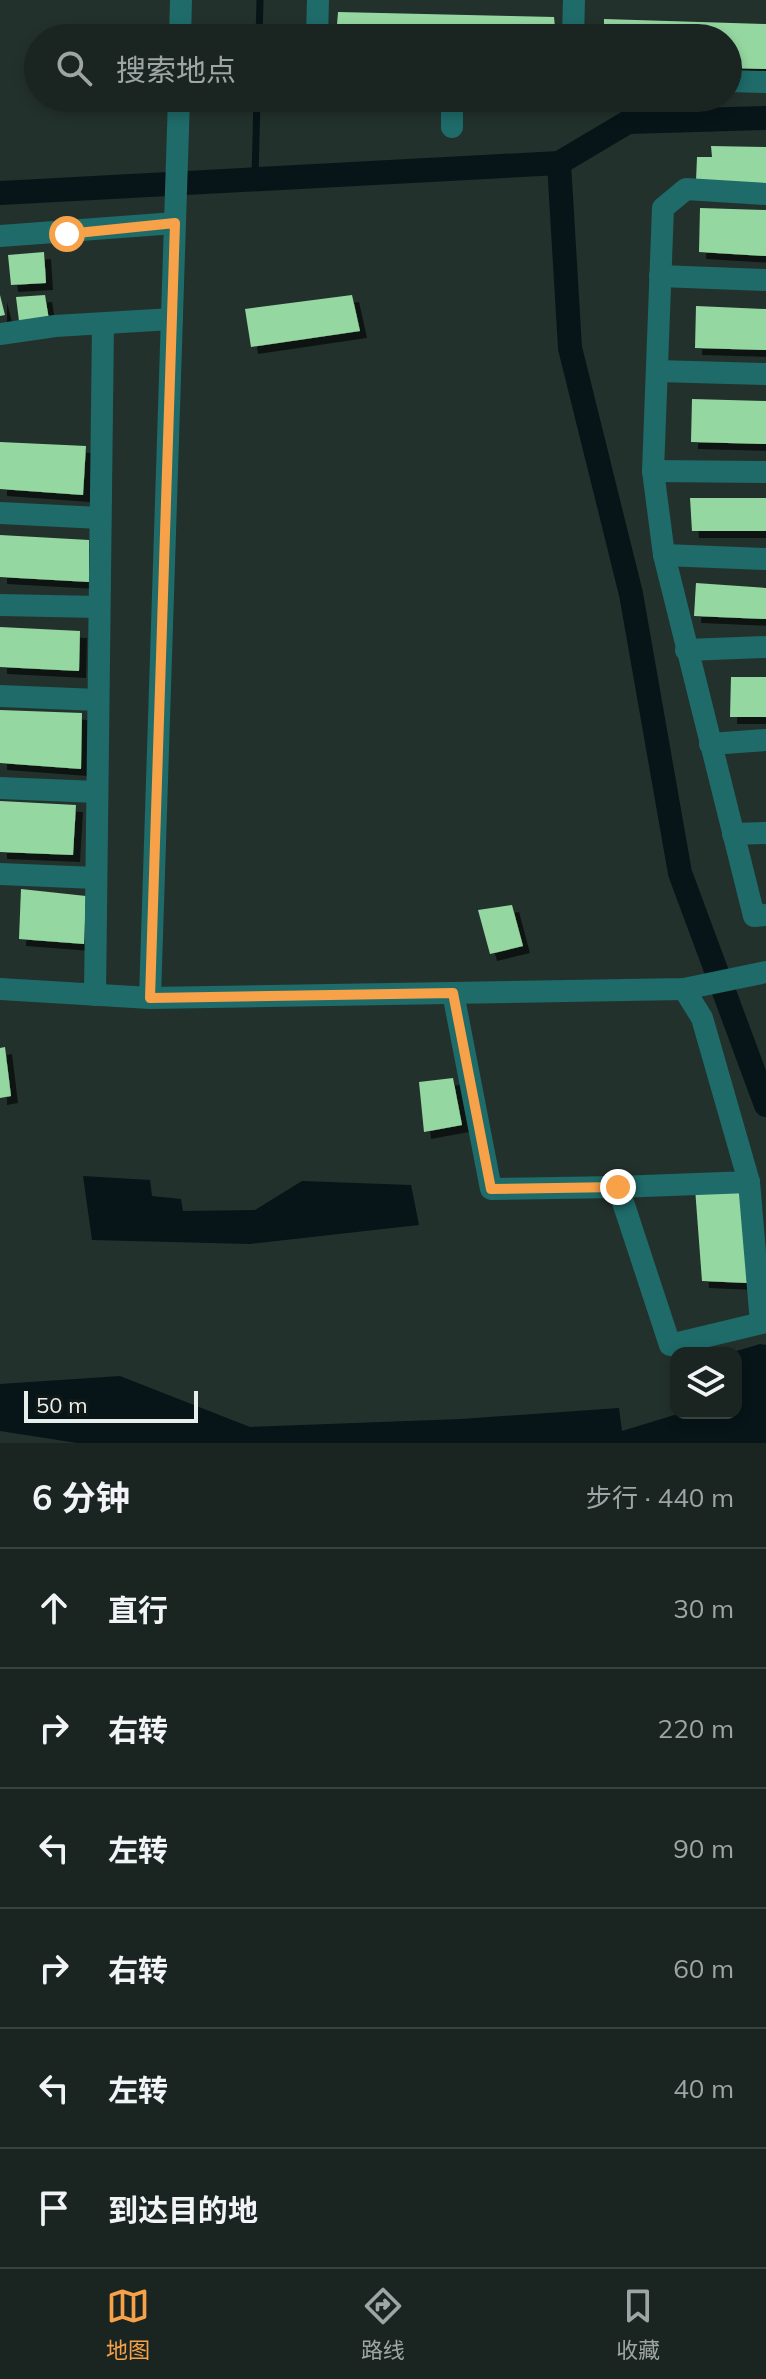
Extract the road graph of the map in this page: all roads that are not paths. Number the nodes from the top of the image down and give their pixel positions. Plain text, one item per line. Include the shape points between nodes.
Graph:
1 (181, 0) edge
2 (318, 0) edge
3 (574, 0) edge
4 (180, 24) edge
5 (317, 24) edge
6 (573, 24) edge
7 (742, 81) edge
8 (766, 82) edge
9 (179, 112) edge
10 (452, 112) edge
11 (452, 127) dead end
12 (766, 194) edge
13 (175, 219) junction
14 (0, 236) edge
15 (660, 276) junction
16 (766, 280) edge
17 (172, 319) junction
18 (103, 324) junction
19 (0, 334) edge
20 (657, 371) junction
21 (766, 374) edge
22 (653, 471) junction
23 (766, 472) edge
24 (0, 513) edge
25 (100, 518) junction
26 (664, 555) junction
27 (766, 559) edge
28 (0, 605) edge
29 (99, 607) junction
30 (766, 647) edge
31 (686, 650) junction
32 (0, 696) edge
33 (98, 700) junction
34 (766, 740) edge
35 (710, 744) junction
36 (0, 788) edge
37 (97, 792) junction
38 (766, 833) edge
39 (733, 834) junction
40 (0, 874) edge
41 (96, 878) junction
42 (766, 915) edge
43 (760, 972) edge
44 (0, 989) edge
45 (684, 989) junction
46 (453, 993) junction
47 (95, 995) junction
48 (150, 998) junction
49 (749, 1182) junction
50 (618, 1187) junction
51 (764, 1322) edge

1 - 4 street
2 - 5 street
3 - 6 street
7 - 8 street
9 - 13 street
10 - 11 street
12 - 15 street via 686,189 663,208
13 - 14 street
13 - 17 street
15 - 16 street
15 - 20 street
17 - 18 street
17 - 48 street
18 - 19 street
18 - 25 street
20 - 21 street
20 - 22 street
22 - 23 street
22 - 26 street
24 - 25 street
25 - 29 street
26 - 27 street
26 - 31 street
28 - 29 street
29 - 33 street
30 - 31 street
31 - 35 street
32 - 33 street
33 - 37 street
34 - 35 street
35 - 39 street
36 - 37 street
37 - 41 street
38 - 39 street
39 - 42 street via 754,916
40 - 41 street
41 - 47 street
43 - 45 street
44 - 47 street
45 - 46 street
45 - 49 street via 702,1018
46 - 48 street
46 - 50 street via 491,1189
47 - 48 street
49 - 50 street
49 - 51 street
50 - 51 street via 670,1345

